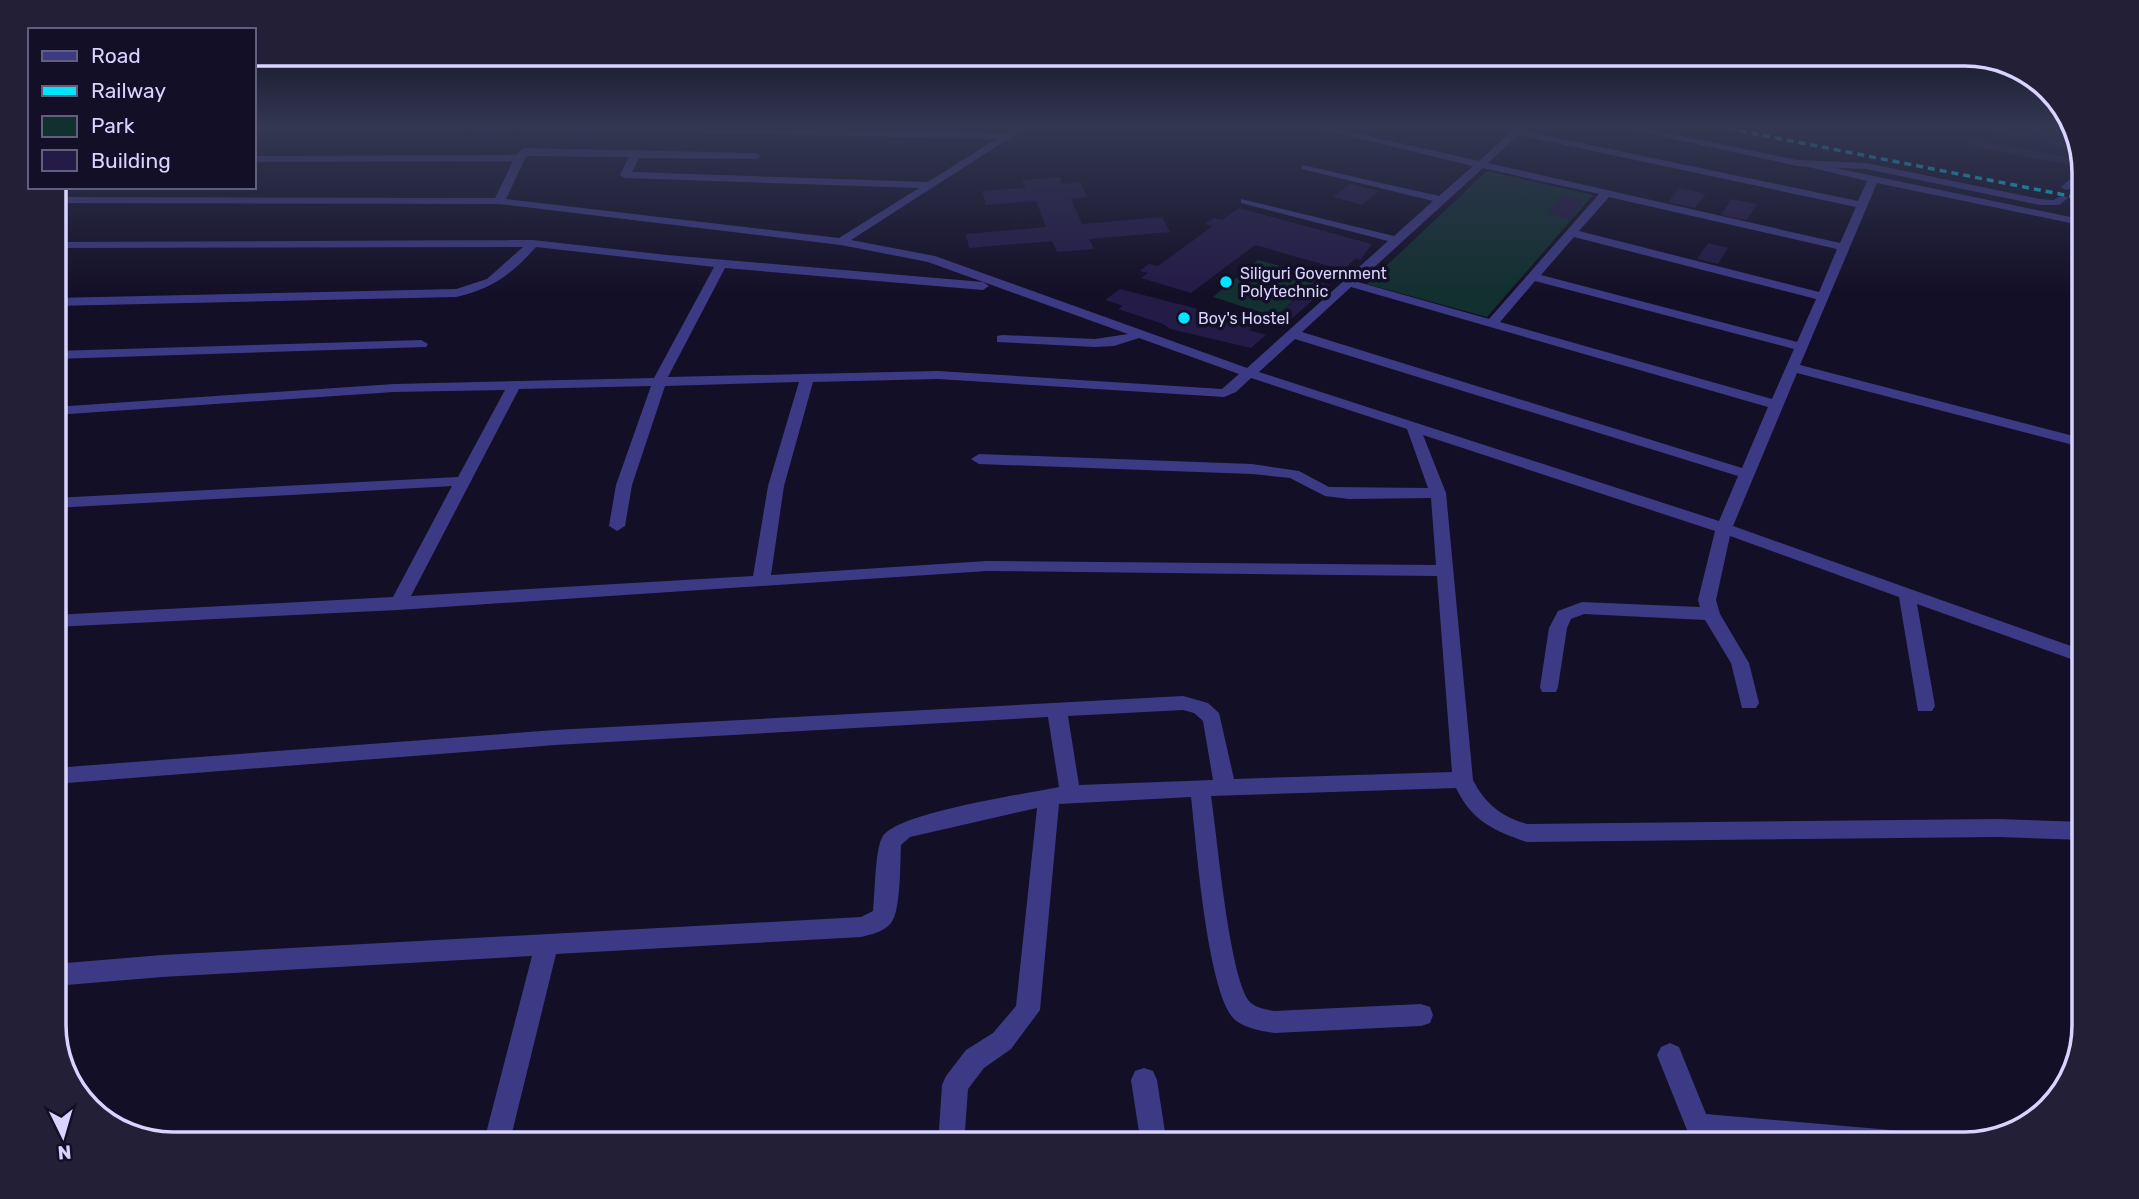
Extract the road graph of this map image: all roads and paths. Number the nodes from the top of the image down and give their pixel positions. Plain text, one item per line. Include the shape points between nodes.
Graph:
1 (508, 182) edge
2 (838, 182) edge
3 (936, 182) edge
4 (1367, 182) edge
5 (1461, 182) edge
6 (1556, 182) edge
7 (1758, 182) edge
8 (1872, 182) edge
9 (1887, 182) edge
10 (1942, 182) edge
11 (2072, 183) edge
12 (931, 185) junction
13 (1606, 193) junction
14 (67, 200) edge
15 (1441, 200) junction
16 (499, 201) junction
17 (1245, 201) dead end
18 (1862, 205) junction
19 (2072, 220) edge
20 (1572, 233) junction
21 (1397, 240) junction
22 (841, 242) junction
23 (533, 243) junction
24 (67, 245) edge
25 (1844, 247) junction
26 (721, 264) junction
27 (1535, 277) junction
28 (1348, 280) junction
29 (1010, 288) junction
30 (1823, 297) junction
31 (67, 302) edge
32 (1490, 324) junction
33 (1291, 330) junction
34 (1139, 333) junction
35 (1002, 339) dead end
36 (421, 344) dead end
37 (1801, 347) junction
38 (67, 355) edge
39 (1793, 368) junction
40 (1249, 373) junction
41 (807, 378) junction
42 (659, 382) junction
43 (516, 384) junction
44 (1776, 405) junction
45 (67, 410) edge
46 (1412, 424) junction
47 (2072, 441) edge
48 (979, 459) dead end
49 (1747, 474) junction
50 (463, 481) junction
51 (1438, 492) junction
52 (67, 502) edge
53 (617, 526) dead end
54 (1724, 528) junction
55 (1445, 571) junction
56 (761, 580) junction
57 (1906, 595) junction
58 (398, 604) junction
59 (1711, 614) junction
60 (67, 620) edge
61 (2072, 653) edge
62 (1549, 687) dead end
63 (1749, 702) dead end
64 (1926, 706) dead end
65 (1057, 709) junction
66 (67, 775) edge
67 (1463, 780) junction
68 (1225, 788) junction
69 (1200, 789) junction
70 (1060, 795) junction
71 (2072, 831) edge
72 (547, 944) junction
73 (67, 974) edge
74 (1421, 1015) dead end
75 (1670, 1055) dead end
76 (1144, 1080) dead end
77 (499, 1132) edge
78 (952, 1132) edge
79 (1152, 1132) edge
80 (1701, 1132) edge

1 - 16 street
2 - 12 street
3 - 12 street
4 - 15 street
5 - 15 street
6 - 13 street
7 - 18 street
8 - 18 street
9 - 19 street
10 - 11 street via 2043,203 2059,202
12 - 22 street
13 - 20 street
13 - 25 street
14 - 16 street
15 - 21 street
16 - 22 street
17 - 21 street
18 - 25 street
20 - 27 street
20 - 30 street
21 - 28 street
22 - 29 street via 931,259
23 - 24 street
23 - 26 street
23 - 31 street via 500,279 456,293
25 - 30 street
26 - 29 street
26 - 42 street
27 - 32 street
27 - 37 street
28 - 32 street
28 - 33 street
29 - 34 street
30 - 37 street
32 - 44 street
33 - 40 street
33 - 49 street
34 - 35 street via 1121,342
34 - 40 street
36 - 38 street
37 - 39 street
39 - 44 street
39 - 47 street
40 - 41 street via 1224,393 938,375
40 - 46 street
41 - 42 street
41 - 56 street via 776,486
42 - 43 street
42 - 53 street via 624,485
43 - 45 street
43 - 50 street
44 - 49 street
46 - 51 street
46 - 54 street
48 - 51 street via 1252,469 1294,474 1325,491 1349,494
49 - 54 street
50 - 52 street
50 - 58 street
51 - 55 street
54 - 57 street
54 - 59 street via 1707,600
55 - 56 street via 987,566
55 - 67 street
56 - 58 street
57 - 61 street
57 - 64 street
58 - 60 street
59 - 62 street via 1582,608 1564,615
59 - 63 street via 1740,663
65 - 66 street via 652,730
65 - 68 street via 1183,703 1201,708 1212,718
65 - 70 street
67 - 68 street
67 - 71 street via 1473,803 1499,825 1527,833
68 - 69 street
69 - 70 street
69 - 74 street via 1225,963 1241,1010 1274,1022
70 - 72 street via 902,831 891,841 884,915 861,927
70 - 78 street via 1028,1010 1002,1041 975,1059 955,1085
72 - 73 street
72 - 77 street
75 - 80 street
76 - 79 street

